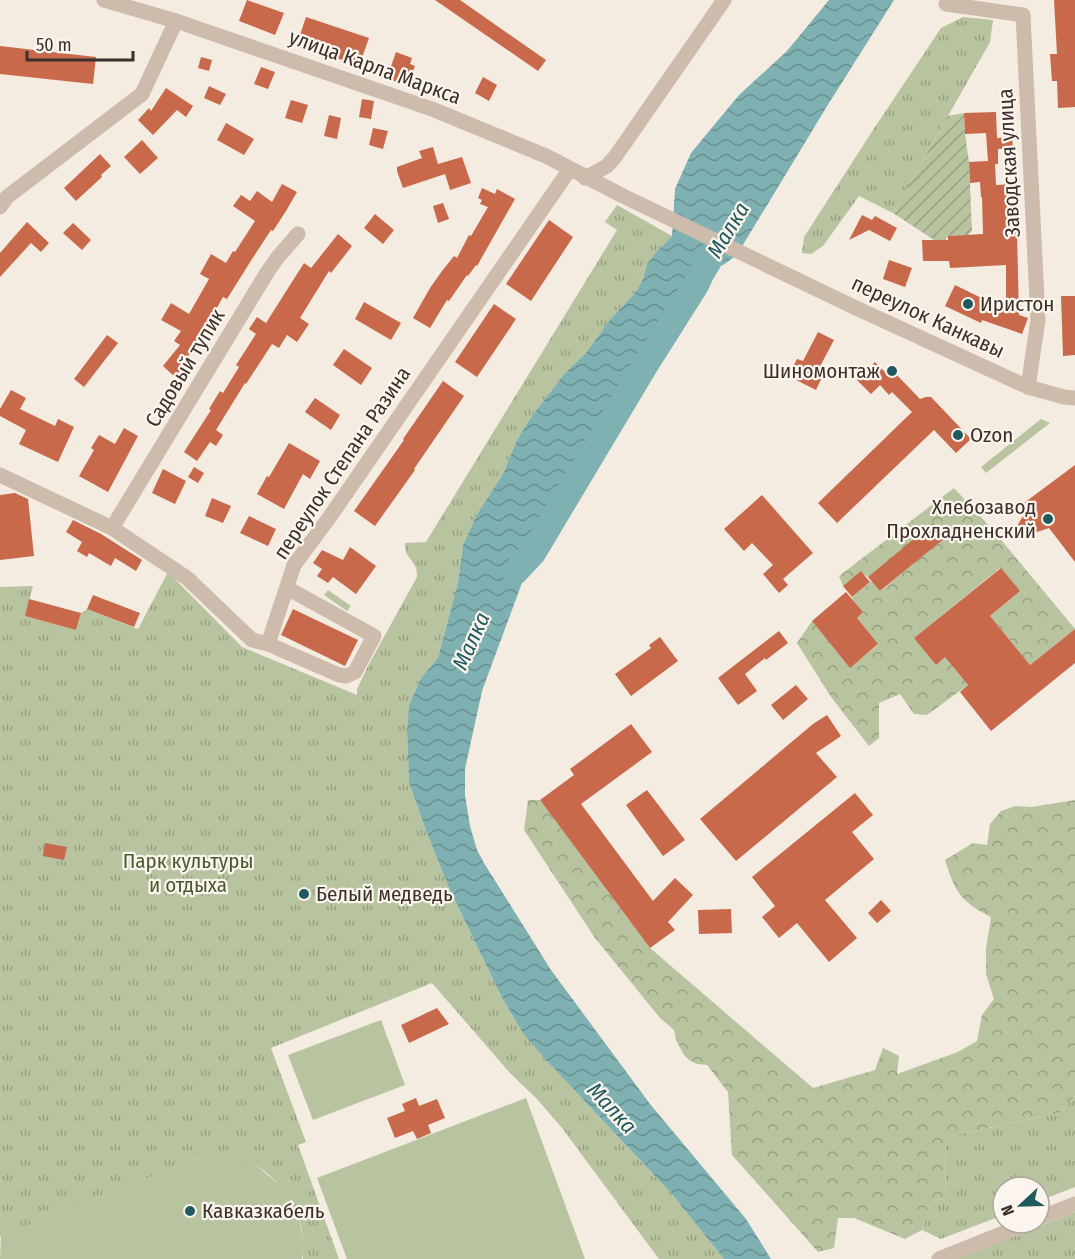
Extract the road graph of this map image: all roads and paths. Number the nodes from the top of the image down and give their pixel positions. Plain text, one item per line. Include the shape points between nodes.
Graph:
1 (104, 0) edge
2 (724, 0) edge
3 (946, 4) dead end
4 (176, 21) junction
5 (570, 169) junction
6 (585, 178) junction
7 (623, 196) joint
8 (0, 207) edge
9 (298, 234) dead end
10 (1028, 387) junction
11 (1075, 398) edge
12 (0, 475) edge
13 (112, 528) junction
14 (287, 588) junction
15 (268, 644) junction
16 (1075, 1204) edge
17 (1051, 1213) edge
18 (998, 1235) edge
19 (939, 1259) edge

1 - 4 street, улица Карла Маркса
2 - 6 street via 615,157
3 - 10 street, Заводская улица via 1023,15 1038,320
4 - 5 street, улица Карла Маркса via 432,109
4 - 8 street via 142,94 7,197
5 - 6 street, улица Карла Маркса
5 - 14 street, переулок Степана Разина via 294,565
6 - 7 street, улица Карла Маркса
7 - 10 street, переулок Канкавы
9 - 13 street, Садовый тупик via 268,272
10 - 11 street, переулок Канкавы
12 - 13 street
13 - 15 street via 187,578 252,640
14 - 15 street, переулок Степана Разина
14 - 15 street via 374,636 355,672 346,676
16 - 17 street
18 - 19 street

